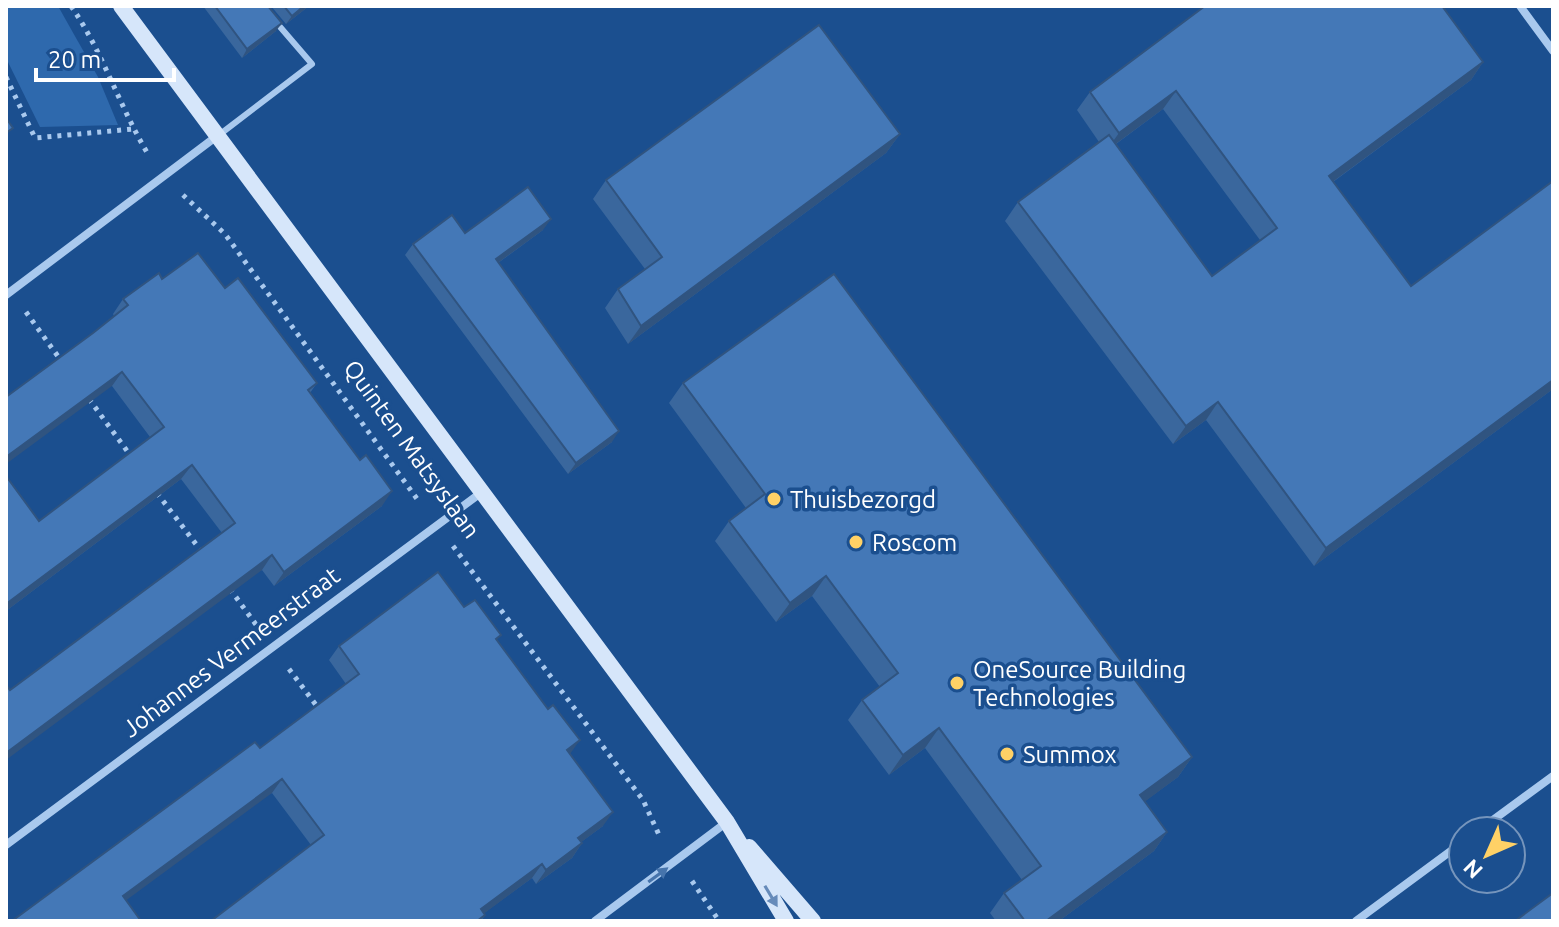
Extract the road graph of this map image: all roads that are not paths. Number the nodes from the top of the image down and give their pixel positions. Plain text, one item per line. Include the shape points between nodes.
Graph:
1 (121, 6) edge
2 (1520, 6) edge
3 (273, 18) edge
4 (1553, 51) edge
5 (217, 136) junction
6 (9, 293) edge
7 (482, 492) junction
8 (1553, 776) edge
9 (1500, 815) edge
10 (727, 822) junction
11 (6, 845) edge
12 (1447, 854) edge
13 (595, 921) edge
14 (786, 921) edge
15 (813, 921) edge
16 (1356, 921) edge

1 - 5 street, Quinten Matsyslaan
2 - 4 street
3 - 5 lane via 312,64
5 - 6 street
5 - 7 street, Quinten Matsyslaan
7 - 10 street, Quinten Matsyslaan
7 - 11 street, Johannes Vermeerstraat
8 - 9 street
13 -> 10 street
10 -> 14 street, Quinten Matsyslaan
10 - 15 street, Quinten Matsyslaan
12 - 16 street

